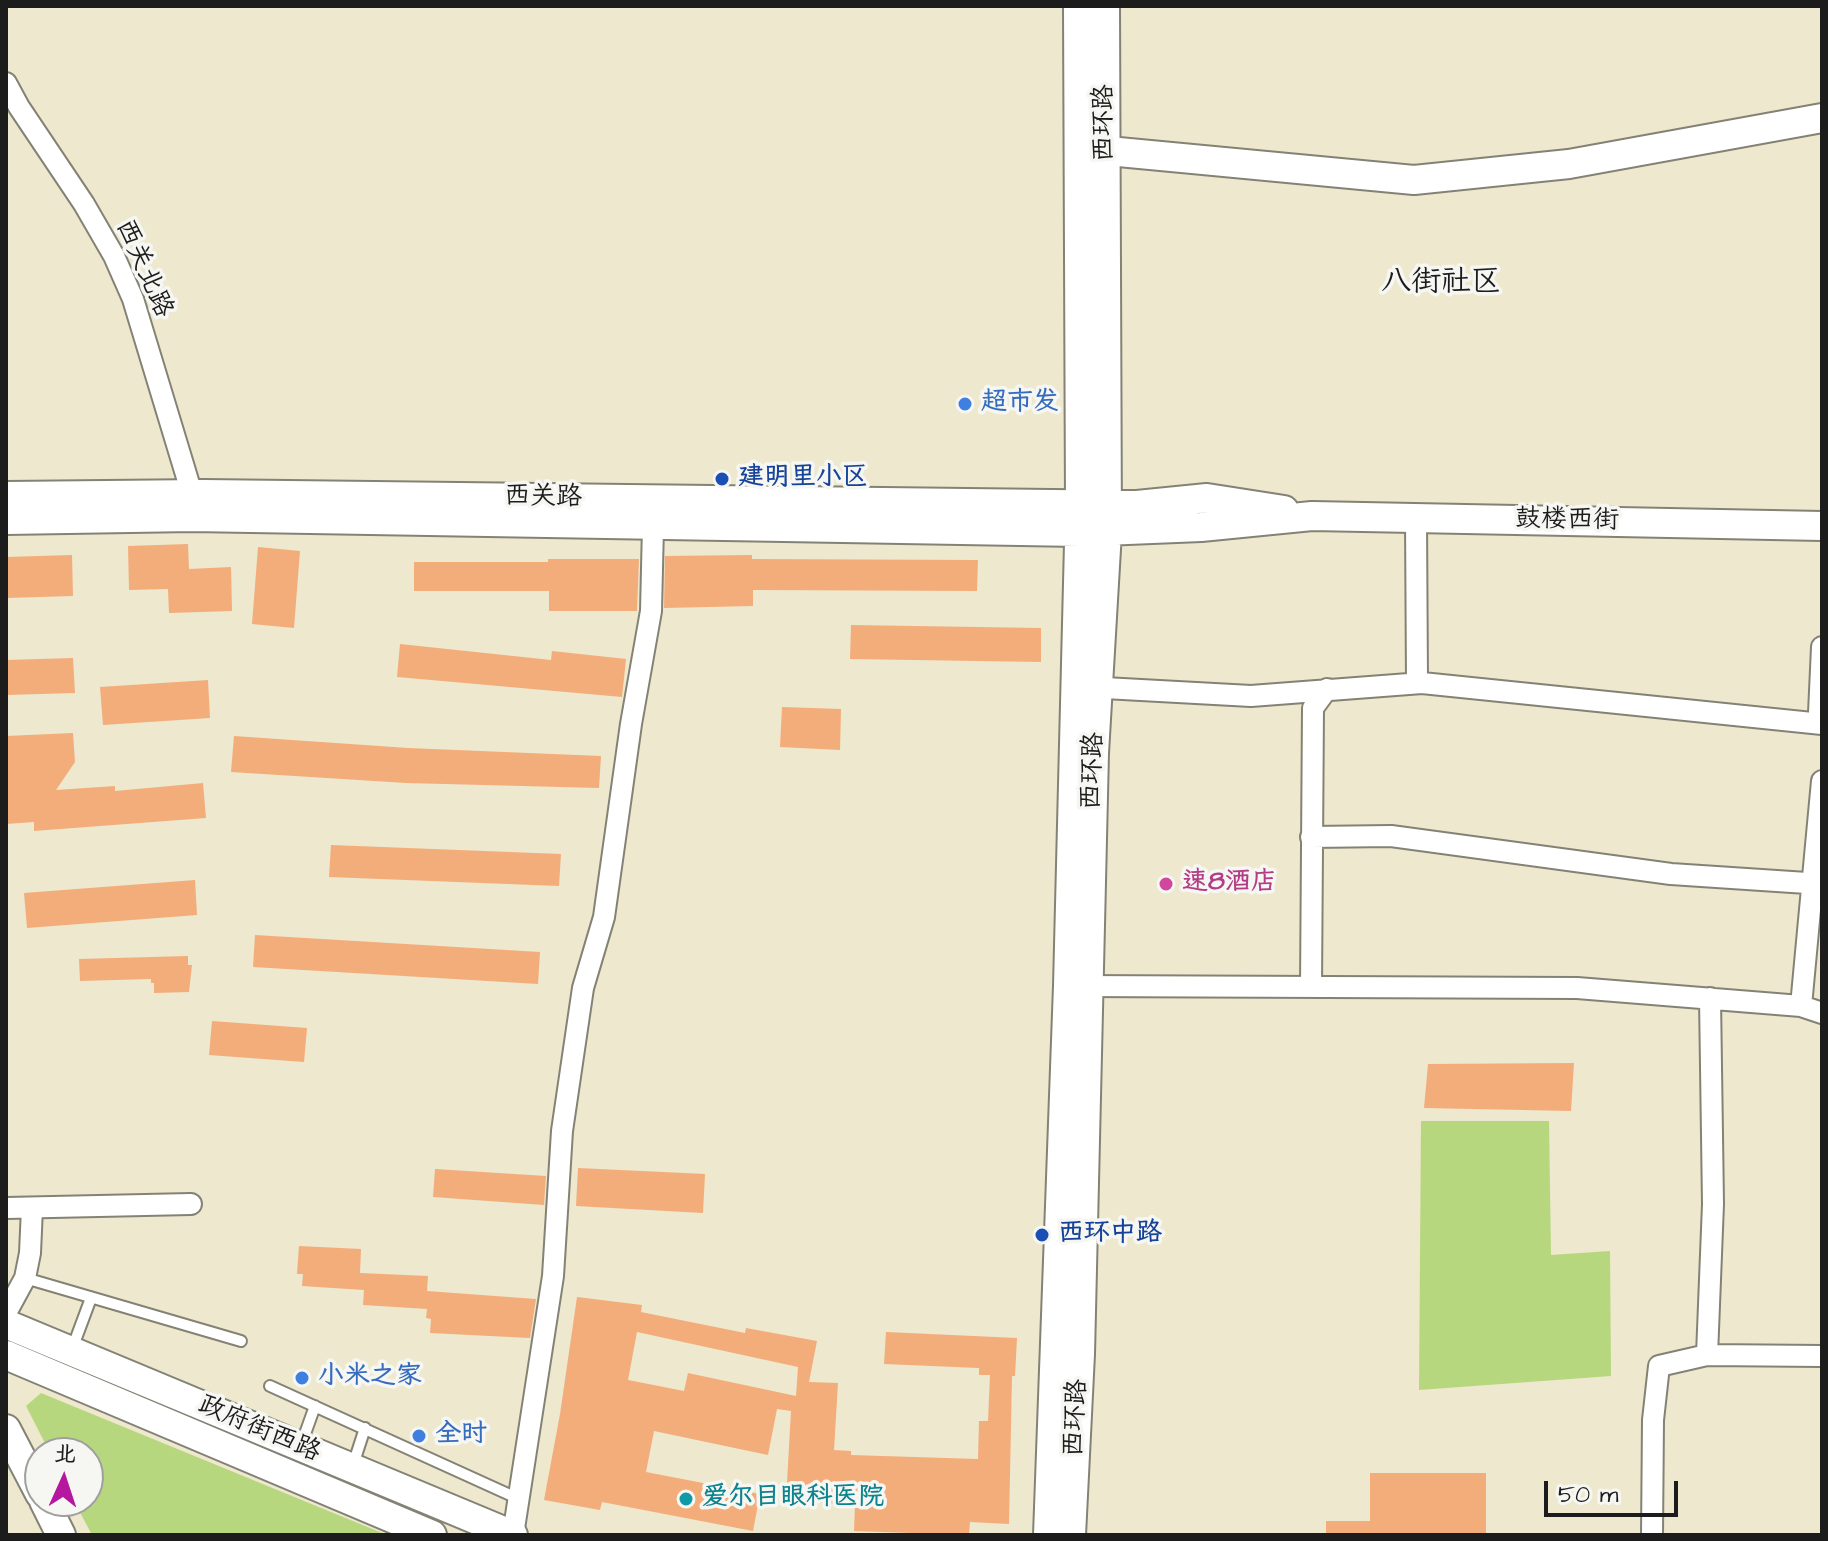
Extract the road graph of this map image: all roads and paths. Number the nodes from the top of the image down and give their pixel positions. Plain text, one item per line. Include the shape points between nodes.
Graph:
1 (1078, 6) edge
2 (1105, 6) edge
3 (6, 83) edge
4 (1822, 118) edge
5 (1092, 150) junction
6 (192, 494) junction
7 (6, 496) edge
8 (1098, 513) junction
9 (1416, 518) junction
10 (6, 520) edge
11 (653, 526) junction
12 (1822, 526) edge
13 (1079, 532) junction
14 (1822, 647) edge
15 (1417, 683) junction
16 (1086, 687) junction
17 (1327, 689) junction
18 (1822, 717) edge
19 (1822, 724) edge
20 (1822, 781) edge
21 (1311, 837) junction
22 (1817, 884) edge
23 (1078, 986) junction
24 (1311, 987) junction
25 (1710, 998) junction
26 (1801, 1006) junction
27 (1822, 1013) edge
28 (191, 1204) dead end
29 (6, 1208) edge
30 (32, 1208) junction
31 (25, 1278) junction
32 (91, 1298) junction
33 (6, 1313) edge
34 (6, 1324) edge
35 (241, 1341) dead end
36 (71, 1351) junction
37 (6, 1355) edge
38 (1707, 1355) junction
39 (1822, 1356) edge
40 (270, 1386) dead end
41 (315, 1406) junction
42 (365, 1428) junction
43 (6, 1429) edge
44 (300, 1447) junction
45 (13, 1460) edge
46 (352, 1468) junction
47 (519, 1499) junction
48 (52, 1517) edge
49 (61, 1535) edge
50 (432, 1535) edge
51 (513, 1535) edge
52 (1048, 1535) edge
53 (1071, 1535) edge
54 (1652, 1535) edge

1 - 5 street, 西环路
2 - 5 street, 西环路
3 - 6 street, 西关北路 via 120,270
4 - 5 street via 1569,164 1414,180
5 - 8 street, 西环路
6 - 7 street, 西关路
6 - 8 street, 西关路
8 - 9 street, 鼓楼西街 via 1207,498 1312,516
8 - 13 street, 西环路
8 - 16 street, 西环路
9 - 12 street, 鼓楼西街
9 - 15 street
10 - 11 street, 西关路 via 192,517
11 - 13 street, 西关路
11 - 47 street via 651,611 604,917 583,988 562,1131 553,1276
13 - 16 street, 西环路
14 - 18 street
15 - 17 street
15 - 19 street
16 - 17 street via 1251,696
16 - 23 street, 西环路
17 - 21 street via 1313,708
20 - 22 street
21 - 22 street via 1391,836 1671,874
21 - 24 street
22 - 26 street
23 - 24 street
23 - 52 street, 西环路
23 - 53 street, 西环路 via 1080,1354
24 - 25 street via 1577,988
25 - 26 street
25 - 38 street via 1713,1204
26 - 27 street
28 - 30 street
29 - 30 street
30 - 31 street
31 - 32 lane
31 - 33 street
32 - 35 lane
32 - 36 lane
34 - 36 street, 政府街西路
36 - 44 street, 政府街西路
37 - 50 street, 政府街西路
38 - 39 street
38 - 54 street via 1659,1366
40 - 41 lane
41 - 42 lane
41 - 44 lane
42 - 46 lane
42 - 47 lane
43 - 45 street
44 - 46 street, 政府街西路
46 - 51 street, 政府街西路
47 - 51 street
48 - 49 street

